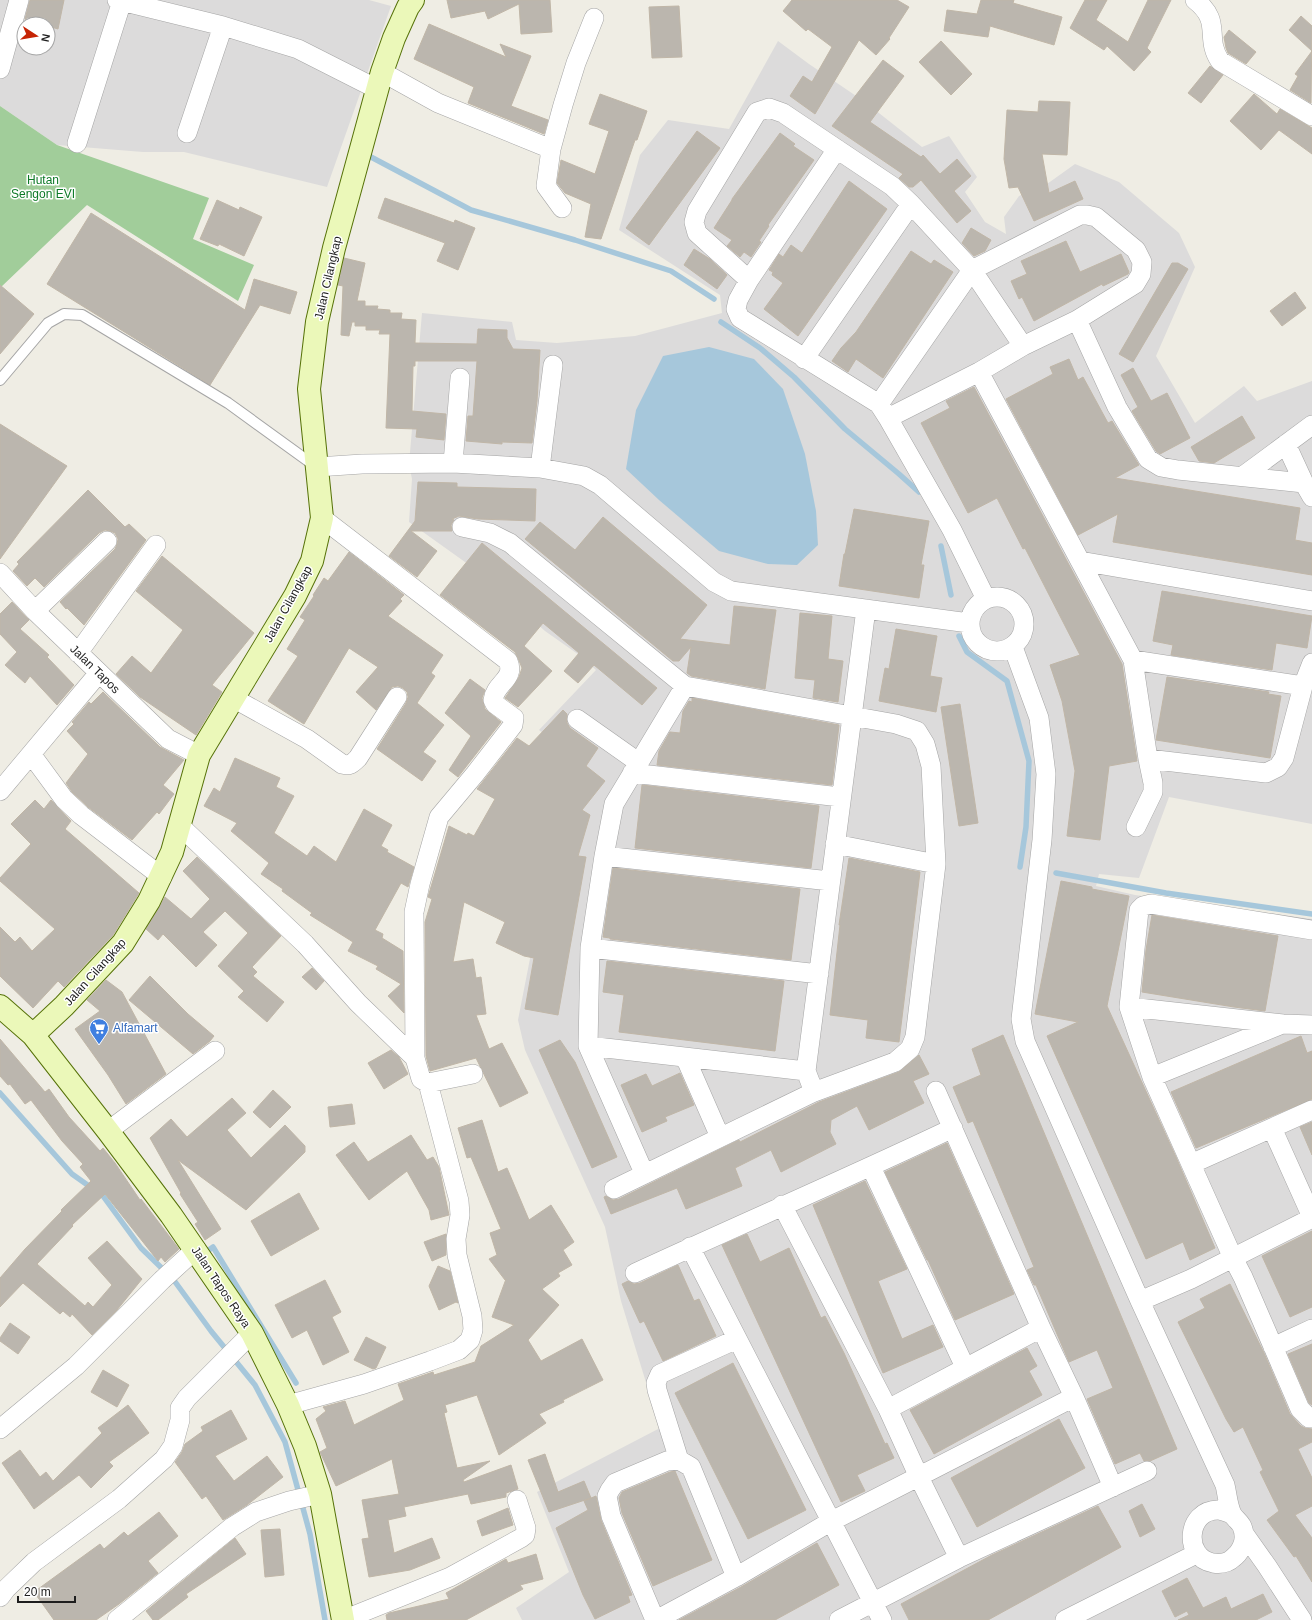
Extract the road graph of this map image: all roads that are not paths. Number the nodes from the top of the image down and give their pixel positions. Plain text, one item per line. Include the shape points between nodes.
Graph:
1 (19, 0) edge
2 (413, 0) edge
3 (1195, 0) edge
4 (120, 1) edge
5 (594, 18) dead end
6 (223, 26) junction
7 (0, 69) edge
8 (380, 80) junction
9 (1312, 116) edge
10 (187, 133) dead end
11 (77, 143) dead end
12 (551, 149) junction
13 (836, 149) junction
14 (911, 204) junction
15 (562, 208) dead end
16 (972, 270) junction
17 (749, 280) junction
18 (1077, 320) junction
19 (1023, 346) junction
20 (804, 359) junction
21 (553, 365) dead end
22 (979, 372) junction
23 (460, 378) dead end
24 (0, 380) edge
25 (883, 411) junction
26 (1312, 425) edge
27 (1286, 444) junction
28 (453, 463) junction
29 (317, 468) junction
30 (540, 468) junction
31 (1243, 476) junction
32 (1308, 490) edge
33 (322, 518) junction
34 (462, 527) dead end
35 (107, 540) dead end
36 (156, 545) dead end
37 (1080, 561) junction
38 (1, 577) edge
39 (986, 598) junction
40 (1312, 601) edge
41 (866, 609) junction
42 (35, 612) junction
43 (969, 623) junction
44 (1014, 647) junction
45 (78, 653) junction
46 (1133, 660) junction
47 (1312, 663) edge
48 (98, 674) junction
49 (685, 686) junction
50 (1303, 686) junction
51 (397, 697) dead end
52 (233, 698) junction
53 (853, 715) junction
54 (577, 719) dead end
55 (31, 754) junction
56 (199, 755) junction
57 (1148, 759) junction
58 (635, 768) junction
59 (0, 791) edge
60 (840, 798) junction
61 (179, 825) junction
62 (1136, 827) dead end
63 (835, 844) junction
64 (604, 856) junction
65 (936, 864) junction
66 (162, 877) junction
67 (830, 881) junction
68 (1312, 930) edge
69 (590, 948) junction
70 (819, 974) junction
71 (0, 1006) edge
72 (1129, 1007) junction
73 (1283, 1024) junction
74 (1312, 1025) edge
75 (33, 1035) junction
76 (588, 1046) junction
77 (215, 1051) dead end
78 (685, 1057) junction
79 (415, 1058) junction
80 (806, 1071) junction
81 (473, 1074) dead end
82 (1152, 1077) junction
83 (428, 1083) junction
84 (936, 1091) dead end
85 (814, 1092) junction
86 (1312, 1110) edge
87 (953, 1128) junction
88 (1272, 1128) junction
89 (108, 1131) junction
90 (720, 1137) junction
91 (1191, 1164) junction
92 (870, 1167) junction
93 (644, 1173) junction
94 (614, 1189) dead end
95 (782, 1205) junction
96 (1312, 1218) edge
97 (690, 1247) junction
98 (196, 1249) junction
99 (1233, 1258) junction
100 (635, 1273) dead end
101 (1140, 1301) junction
102 (1041, 1328) junction
103 (1312, 1328) edge
104 (738, 1339) junction
105 (240, 1345) junction
106 (1273, 1347) junction
107 (965, 1367) junction
108 (1074, 1397) junction
109 (288, 1405) junction
110 (888, 1409) junction
111 (1312, 1418) edge
112 (0, 1429) edge
113 (679, 1460) junction
114 (1147, 1471) dead end
115 (919, 1477) junction
116 (1113, 1487) junction
117 (316, 1494) junction
118 (517, 1500) dead end
119 (1232, 1514) junction
120 (830, 1522) junction
121 (1245, 1535) junction
122 (1196, 1554) junction
123 (959, 1558) junction
124 (736, 1577) junction
125 (0, 1597) edge
126 (872, 1602) junction
127 (117, 1620) edge
128 (343, 1620) edge
129 (656, 1620) edge
130 (839, 1620) edge
131 (882, 1620) edge
132 (1066, 1620) edge
133 (1302, 1620) edge

1 - 7 street
2 - 8 street, Jalan Cilangkap via 394,38
3 - 9 street via 1210,15 1214,52 1220,61
4 - 6 street
4 - 11 street
5 - 12 street via 576,63
6 - 8 street via 298,49
6 - 10 street
8 - 12 street
8 - 29 street, Jalan Cilangkap via 334,248 318,322 309,389
12 - 15 street via 546,186
13 - 14 street via 892,186
13 - 17 street
13 - 17 street via 783,113 769,108 758,112 697,212 694,222 697,233
14 - 16 street
14 - 20 street
16 - 18 street via 1080,215 1096,217 1136,250 1142,262 1141,274 1135,284
16 - 19 street
16 - 25 street
17 - 20 street via 738,300 736,309 740,318
18 - 19 street
18 - 31 street via 1117,407 1148,459 1161,467
19 - 22 street
20 - 25 street
21 - 30 street
22 - 25 street
22 - 37 street
23 - 28 street
24 - 29 lane via 48,323 64,314 82,315 228,403
25 - 39 street via 952,530
26 - 27 street
27 - 31 street
27 - 32 street
28 - 29 street via 362,464
28 - 30 street
29 - 33 street, Jalan Cilangkap
30 - 41 street via 584,476 600,485 714,582 731,591
31 - 32 street
33 - 52 street, Jalan Cilangkap via 312,561 302,582
33 - 79 street via 508,661 510,667 510,673 493,695 493,700 514,718 513,725 439,817 420,884 414,912
34 - 49 street via 490,533 510,543
35 - 42 street
36 - 45 street
37 - 40 street
37 - 46 street
38 - 42 street, Jalan Tapos
39 - 43 street via 974,609
39 - 44 street via 999,596 1012,600 1021,610 1025,623 1022,636
41 - 43 street
41 - 53 street
42 - 45 street, Jalan Tapos
43 - 44 street via 973,638 984,649 999,652
44 - 101 street via 1039,718 1046,774 1042,840 1021,1019 1025,1041
45 - 48 street, Jalan Tapos
46 - 50 street
46 - 57 street
47 - 50 street
48 - 55 street
48 - 56 street, Jalan Tapos via 168,739
49 - 53 street
49 - 58 street
50 - 57 street via 1284,758 1278,767 1266,773
51 - 52 street via 358,758 347,766
52 - 56 street, Jalan Cilangkap
53 - 60 street
53 - 65 street via 917,731 925,744 932,766
54 - 58 street
55 - 59 street
55 - 66 street via 64,799 81,815
56 - 61 street, Jalan Cilangkap
57 - 62 street via 1153,792
58 - 60 street
58 - 64 street via 614,804
60 - 63 street
61 - 66 street, Jalan Cilangkap
61 - 79 street via 305,944 358,1002
63 - 65 street
63 - 67 street
64 - 67 street
64 - 69 street
65 - 85 street via 915,1037 910,1049 895,1062
66 - 75 street, Jalan Cilangkap via 123,943
67 - 70 street
68 - 72 street via 1151,904 1143,906 1139,910
69 - 70 street
69 - 76 street
70 - 80 street
71 - 75 street, Jalan Tapos Raya
72 - 73 street
72 - 82 street
73 - 74 street
73 - 82 street
75 - 89 street, Jalan Tapos Raya
76 - 78 street
76 - 93 street
77 - 89 street
78 - 80 street
78 - 90 street
79 - 83 street via 421,1079
80 - 85 street
81 - 83 street
82 - 91 street
83 - 109 street via 459,1201 457,1255 472,1316 473,1330 470,1340 459,1350 430,1362
84 - 87 street
85 - 90 street
86 - 88 street
87 - 92 street
87 - 102 street
88 - 91 street
88 - 96 street
89 - 98 street, Jalan Tapos Raya
90 - 93 street
91 - 99 street
92 - 95 street
92 - 107 street
93 - 94 street
95 - 97 street
95 - 110 street
96 - 99 street
97 - 100 street
97 - 104 street
98 - 105 street, Jalan Tapos Raya
98 - 112 street via 76,1366
99 - 101 street
99 - 106 street
101 - 119 street via 1225,1484
102 - 107 street
102 - 108 street
103 - 106 street
104 - 113 street via 660,1374 656,1383 657,1390
104 - 120 street
105 - 109 street, Jalan Tapos Raya
105 - 125 street via 183,1402 173,1446 164,1459 119,1499 34,1562
106 - 111 street via 1300,1409 1308,1418
107 - 110 street
108 - 115 street
108 - 116 street
109 - 117 street, Jalan Tapos Raya via 305,1446
110 - 115 street
113 - 124 street via 691,1467
113 - 129 street via 667,1461 615,1483 607,1496 611,1516
114 - 116 street
115 - 120 street
115 - 123 street
116 - 123 street
117 - 127 street via 256,1512 232,1527
117 - 128 street, Jalan Tapos Raya
118 - 128 street via 526,1528 525,1536 446,1579
119 - 121 street via 1241,1523
119 - 122 street via 1218,1510 1204,1514 1194,1525 1191,1540
120 - 124 street
120 - 126 street
121 - 122 street via 1242,1549 1233,1559 1221,1564 1207,1562
121 - 133 street
122 - 132 street
123 - 126 street
124 - 129 street
126 - 130 street
126 - 131 street

